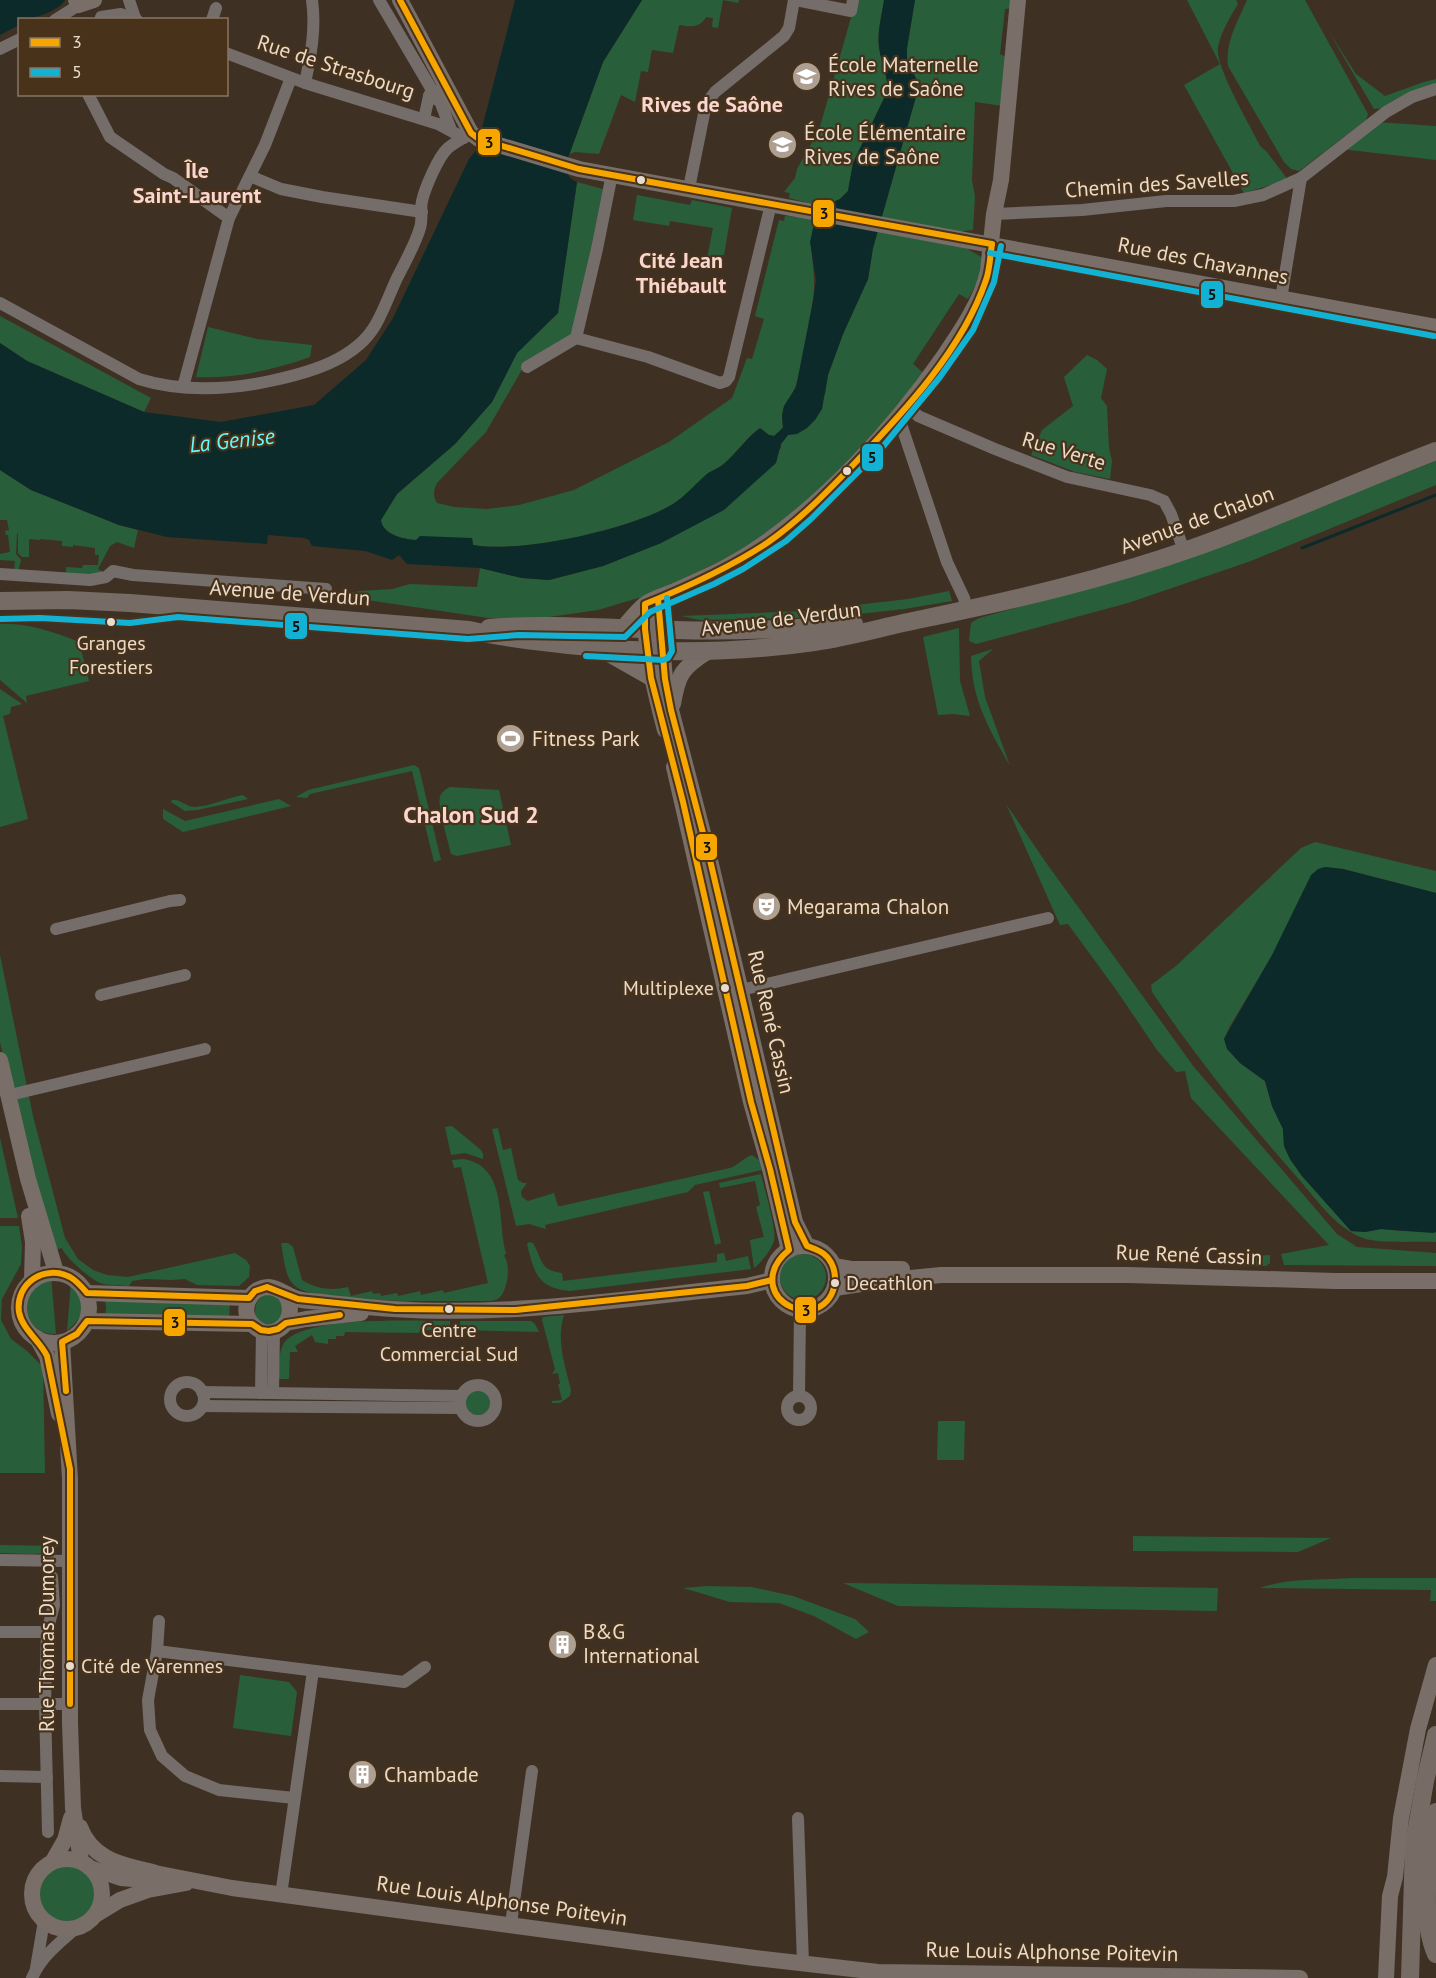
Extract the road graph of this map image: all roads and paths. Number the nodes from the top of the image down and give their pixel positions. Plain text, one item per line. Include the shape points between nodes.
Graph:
1 (129, 0) edge
2 (312, 0) edge
3 (379, 0) edge
4 (400, 0) edge
5 (795, 0) edge
6 (854, 0) edge
7 (1018, 0) edge
8 (83, 2) edge
9 (101, 17) dead end
10 (58, 18) edge
11 (133, 18) edge
12 (136, 18) edge
13 (18, 40) edge
14 (0, 49) edge
15 (228, 54) edge
16 (291, 78) junction
17 (304, 83) junction
18 (1436, 89) edge
19 (437, 92) junction
20 (89, 96) edge
21 (424, 119) junction
22 (451, 130) junction
23 (471, 137) junction
24 (612, 174) junction
25 (250, 176) junction
26 (1301, 178) junction
27 (689, 188) junction
28 (771, 204) junction
29 (422, 212) junction
30 (994, 214) junction
31 (229, 218) junction
32 (992, 244) junction
33 (1281, 299) junction
34 (0, 303) edge
35 (1436, 327) edge
36 (576, 338) junction
37 (527, 367) dead end
38 (183, 387) junction
39 (899, 414) junction
40 (1436, 451) edge
41 (1184, 551) junction
42 (0, 574) edge
43 (326, 589) dead end
44 (0, 601) edge
45 (652, 601) junction
46 (178, 608) junction
47 (0, 610) edge
48 (967, 610) junction
49 (919, 620) junction
50 (622, 629) junction
51 (653, 629) junction
52 (469, 630) junction
53 (599, 648) junction
54 (655, 651) junction
55 (707, 652) junction
56 (651, 678) junction
57 (671, 710) junction
58 (682, 802) junction
59 (710, 860) junction
60 (180, 900) dead end
61 (1048, 918) dead end
62 (56, 929) dead end
63 (716, 948) junction
64 (185, 975) dead end
65 (741, 990) junction
66 (100, 995) dead end
67 (205, 1049) dead end
68 (0, 1060) edge
69 (0, 1091) edge
70 (18, 1093) dead end
71 (807, 1246) junction
72 (789, 1250) junction
73 (834, 1266) junction
74 (56, 1272) junction
75 (941, 1275) junction
76 (32, 1280) junction
77 (772, 1280) junction
78 (1436, 1281) edge
79 (835, 1288) junction
80 (87, 1293) junction
81 (285, 1294) junction
82 (249, 1298) junction
83 (395, 1309) junction
84 (800, 1310) junction
85 (87, 1321) junction
86 (268, 1327) junction
87 (37, 1338) junction
88 (62, 1342) junction
89 (202, 1392) junction
90 (267, 1393) junction
91 (799, 1396) dead end
92 (203, 1406) junction
93 (69, 1460) junction
94 (0, 1560) edge
95 (70, 1561) junction
96 (52, 1577) dead end
97 (159, 1621) dead end
98 (0, 1632) edge
99 (47, 1632) junction
100 (157, 1651) junction
101 (1436, 1665) edge
102 (425, 1667) dead end
103 (313, 1671) junction
104 (0, 1704) edge
105 (45, 1704) junction
106 (70, 1704) junction
107 (1436, 1736) edge
108 (532, 1771) dead end
109 (0, 1776) edge
110 (47, 1777) junction
111 (294, 1798) junction
112 (73, 1808) junction
113 (1436, 1812) edge
114 (798, 1818) dead end
115 (48, 1832) dead end
116 (53, 1861) junction
117 (87, 1865) junction
118 (160, 1874) junction
119 (195, 1881) junction
120 (281, 1895) junction
121 (97, 1914) junction
122 (44, 1921) junction
123 (511, 1924) junction
124 (75, 1929) junction
125 (1436, 1954) edge
126 (803, 1964) junction
127 (34, 1974) edge
128 (1395, 1977) edge
129 (1300, 1978) edge

1 - 12 street
2 - 17 street via 314,34
3 - 19 street
4 - 19 main road
5 - 6 street via 851,10
5 - 27 street via 784,36 715,92 706,104
7 - 30 main road via 1001,180
8 - 10 street
9 - 11 street via 121,14
13 - 14 street
15 - 16 street, Rue de Strasbourg
16 - 17 street, Rue de Strasbourg
16 - 25 street
17 - 21 street, Rue de Strasbourg
18 - 26 street, Chemin des Savelles via 1386,112
19 - 21 street
19 - 22 street
19 - 23 main road
20 - 31 street via 110,137
21 - 22 street, Rue de Strasbourg
22 - 23 street, Rue de Strasbourg
23 - 24 main road via 571,167
23 - 29 street via 448,148 441,156 423,196
24 - 27 main road
24 - 36 street
25 - 29 street via 281,189
25 - 31 street
26 - 30 street, Chemin des Savelles via 1263,195 1234,201 1166,201
26 - 33 street
27 - 28 main road
28 - 32 main road, Rue des Chavannes
28 - 36 street via 726,381 720,383 648,357
29 - 38 street via 420,230 375,326 362,343 340,358 295,376 221,388
30 - 32 main road
31 - 38 street
32 - 33 main road, Rue des Chavannes
32 - 39 main road via 986,279 965,326
33 - 35 main road, Rue des Chavannes
34 - 38 street via 139,379
36 - 37 street
39 - 41 street, Rue Verte via 918,416 1067,477 1164,501
39 - 45 main road via 875,443 781,533 710,576
39 - 48 street via 947,562
40 - 41 main road, Avenue de Chalon
41 - 48 main road, Avenue de Chalon via 1124,571
42 - 43 street via 90,580 106,577 113,571
44 - 46 main road, Avenue de Verdun via 68,600
45 - 50 main road
45 - 51 main road, Rue René Cassin
46 - 47 main road, Avenue de Verdun via 130,614
46 - 52 main road, Avenue de Verdun
48 - 49 main road, Avenue de Verdun
49 - 51 main road, Avenue de Verdun via 788,629
49 - 55 main road, Avenue de Verdun via 816,642
50 - 51 main road, Avenue de Verdun
50 - 52 main road, Avenue de Verdun via 519,626
51 - 54 main road, Rue René Cassin
52 - 53 main road, Avenue de Verdun
53 - 54 main road, Avenue de Verdun
53 - 56 main road
54 - 55 main road, Avenue de Verdun
54 - 56 main road, Rue René Cassin
54 - 57 main road, Rue René Cassin
55 - 57 main road via 684,669
56 - 58 main road, Rue René Cassin
57 - 59 main road, Rue René Cassin
58 - 59 main road
58 - 63 main road, Rue René Cassin
59 - 65 main road, Rue René Cassin
60 - 62 street
61 - 65 street
63 - 65 main road
63 - 72 main road, Rue René Cassin via 750,1102
64 - 66 street
65 - 71 main road, Rue René Cassin via 795,1222
67 - 70 street
68 - 74 main road via 31,1191
69 - 76 main road via 33,1242
71 - 72 main road
71 - 73 main road via 823,1252
72 - 77 main road via 776,1263
73 - 75 main road, Rue René Cassin via 915,1269
73 - 79 main road
74 - 76 main road
74 - 80 main road via 75,1278
75 - 78 main road, Rue René Cassin
75 - 79 main road, Rue René Cassin
76 - 87 main road via 24,1289 19,1311 22,1322
77 - 83 main road via 747,1286 526,1309
77 - 84 main road via 779,1298
79 - 84 main road via 823,1304
80 - 82 main road
80 - 85 main road
81 - 82 main road via 267,1287
81 - 83 main road via 298,1299
81 - 86 main road via 291,1308
82 - 86 main road via 246,1311
83 - 86 main road
84 - 91 street
85 - 86 main road
85 - 88 main road via 73,1338
86 - 90 street
87 - 88 main road via 49,1343
87 - 93 main road, Rue Thomas Dumorey via 47,1356
88 - 93 main road, Rue Thomas Dumorey
89 - 90 street
89 - 92 street
89 - 92 street via 194,1384 183,1383 174,1389 170,1399 174,1410 184,1416 197,1413
90 - 92 street via 461,1402
93 - 95 main road, Rue Thomas Dumorey
94 - 95 street
95 - 106 main road, Rue Thomas Dumorey
96 - 99 street via 54,1605
97 - 100 street
98 - 99 street
99 - 105 street
100 - 103 street
100 - 111 street via 148,1700 150,1730 162,1756 185,1776 219,1790
101 - 128 main road via 1408,1776 1390,1896
102 - 103 street via 404,1682
103 - 111 street
104 - 105 street
105 - 106 street
105 - 110 street
106 - 112 main road, Rue Thomas Dumorey
107 - 128 main road via 1414,1845
108 - 123 street
109 - 110 street
110 - 115 street
111 - 120 street
112 - 116 main road, Rue Thomas Dumorey via 65,1840
112 - 117 main road, Rue Thomas Dumorey
112 - 118 main road via 85,1840 96,1851 110,1861
113 - 125 main road via 1427,1910
114 - 126 street
116 - 117 main road via 67,1858
116 - 122 main road via 43,1868 32,1888 36,1912
117 - 118 main road, Rue Louis Alphonse Poitevin via 116,1877 133,1879
117 - 121 main road via 100,1879 103,1891
118 - 119 main road, Rue Louis Alphonse Poitevin
119 - 120 main road, Rue Louis Alphonse Poitevin
119 - 121 main road, Rue Louis Alphonse Poitevin via 120,1899
120 - 123 main road, Rue Louis Alphonse Poitevin
121 - 124 main road
122 - 124 main road via 58,1928
122 - 127 street
123 - 126 main road, Rue Louis Alphonse Poitevin
124 - 127 street via 52,1948
126 - 129 main road, Rue Louis Alphonse Poitevin via 878,1972

